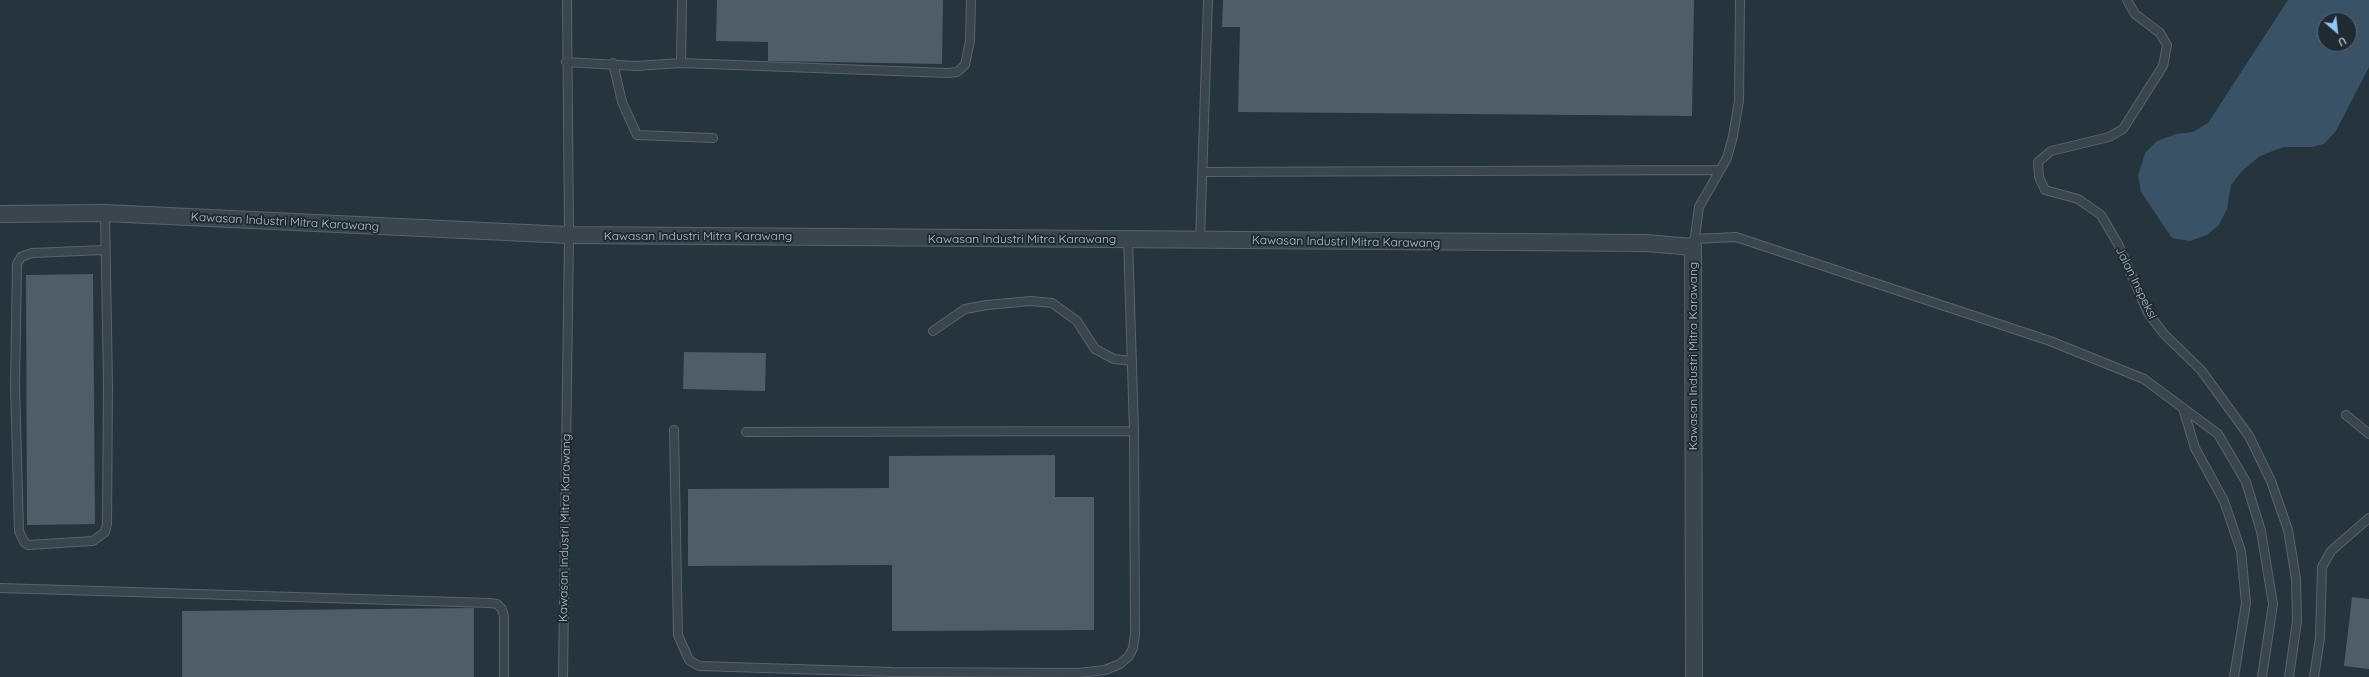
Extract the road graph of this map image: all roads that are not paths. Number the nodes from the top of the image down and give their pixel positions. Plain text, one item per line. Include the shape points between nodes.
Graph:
1 (567, 0) edge
2 (682, 0) edge
3 (971, 0) edge
4 (1208, 0) edge
5 (1740, 0) edge
6 (2127, 0) edge
7 (566, 62) junction
8 (613, 63) junction
9 (681, 63) junction
10 (713, 138) dead end
11 (1720, 170) junction
12 (1203, 172) junction
13 (105, 213) junction
14 (0, 214) edge
15 (569, 235) junction
16 (1128, 240) junction
17 (1200, 241) junction
18 (1694, 243) junction
19 (105, 250) junction
20 (933, 331) dead end
21 (1132, 361) junction
22 (2183, 408) junction
23 (2346, 415) dead end
24 (674, 430) dead end
25 (1134, 431) junction
26 (746, 432) dead end
27 (2369, 434) edge
28 (2369, 518) edge
29 (0, 588) edge
30 (504, 677) edge
31 (563, 677) edge
32 (1694, 677) edge
33 (2234, 677) edge
34 (2262, 677) edge
35 (2289, 677) edge
36 (2314, 677) edge

1 - 7 lane, Kawasan Industri Mitra Karawang
2 - 9 lane
3 - 9 lane via 970,41 965,64 957,72
4 - 12 lane
5 - 11 lane via 1739,101 1727,158
6 - 35 lane, Jalan Inspeksi via 2135,14 2160,33 2167,45 2163,66 2123,129 2109,137 2051,151 2038,162 2039,177 2046,190 2078,199 2101,215 2118,244 2148,313 2164,334 2202,370 2249,436 2271,481 2288,530 2296,580 2297,621
7 - 8 lane
7 - 15 lane, Kawasan Industri Mitra Karawang
8 - 9 lane via 636,66
8 - 10 lane via 622,102 637,135
11 - 12 lane
11 - 18 lane via 1699,208
12 - 17 lane
13 - 14 street, Kawasan Industri Mitra Karawang
13 - 15 street, Kawasan Industri Mitra Karawang
13 - 19 lane
15 - 16 street, Kawasan Industri Mitra Karawang
15 - 31 lane, Kawasan Industri Mitra Karawang
16 - 17 street, Kawasan Industri Mitra Karawang
16 - 21 lane
17 - 18 street, Kawasan Industri Mitra Karawang
18 - 22 lane via 1736,237 2050,341 2144,380
18 - 32 street, Kawasan Industri Mitra Karawang
19 - 19 lane via 108,385 105,532 93,541 28,545 19,531 15,386 17,264 21,257 32,253
20 - 21 lane via 965,309 986,304 1031,301 1052,303 1077,321 1095,349 1114,359
21 - 25 lane
22 - 33 lane via 2195,448 2224,502 2241,551 2246,603
22 - 34 lane via 2218,434 2246,482 2261,531 2273,604
23 - 27 lane
24 - 25 lane via 678,635 689,660 699,666 709,667 1070,673 1104,670 1120,664 1133,648
25 - 26 lane
28 - 36 lane via 2330,551 2322,567 2320,638
29 - 30 lane via 497,604 504,616

